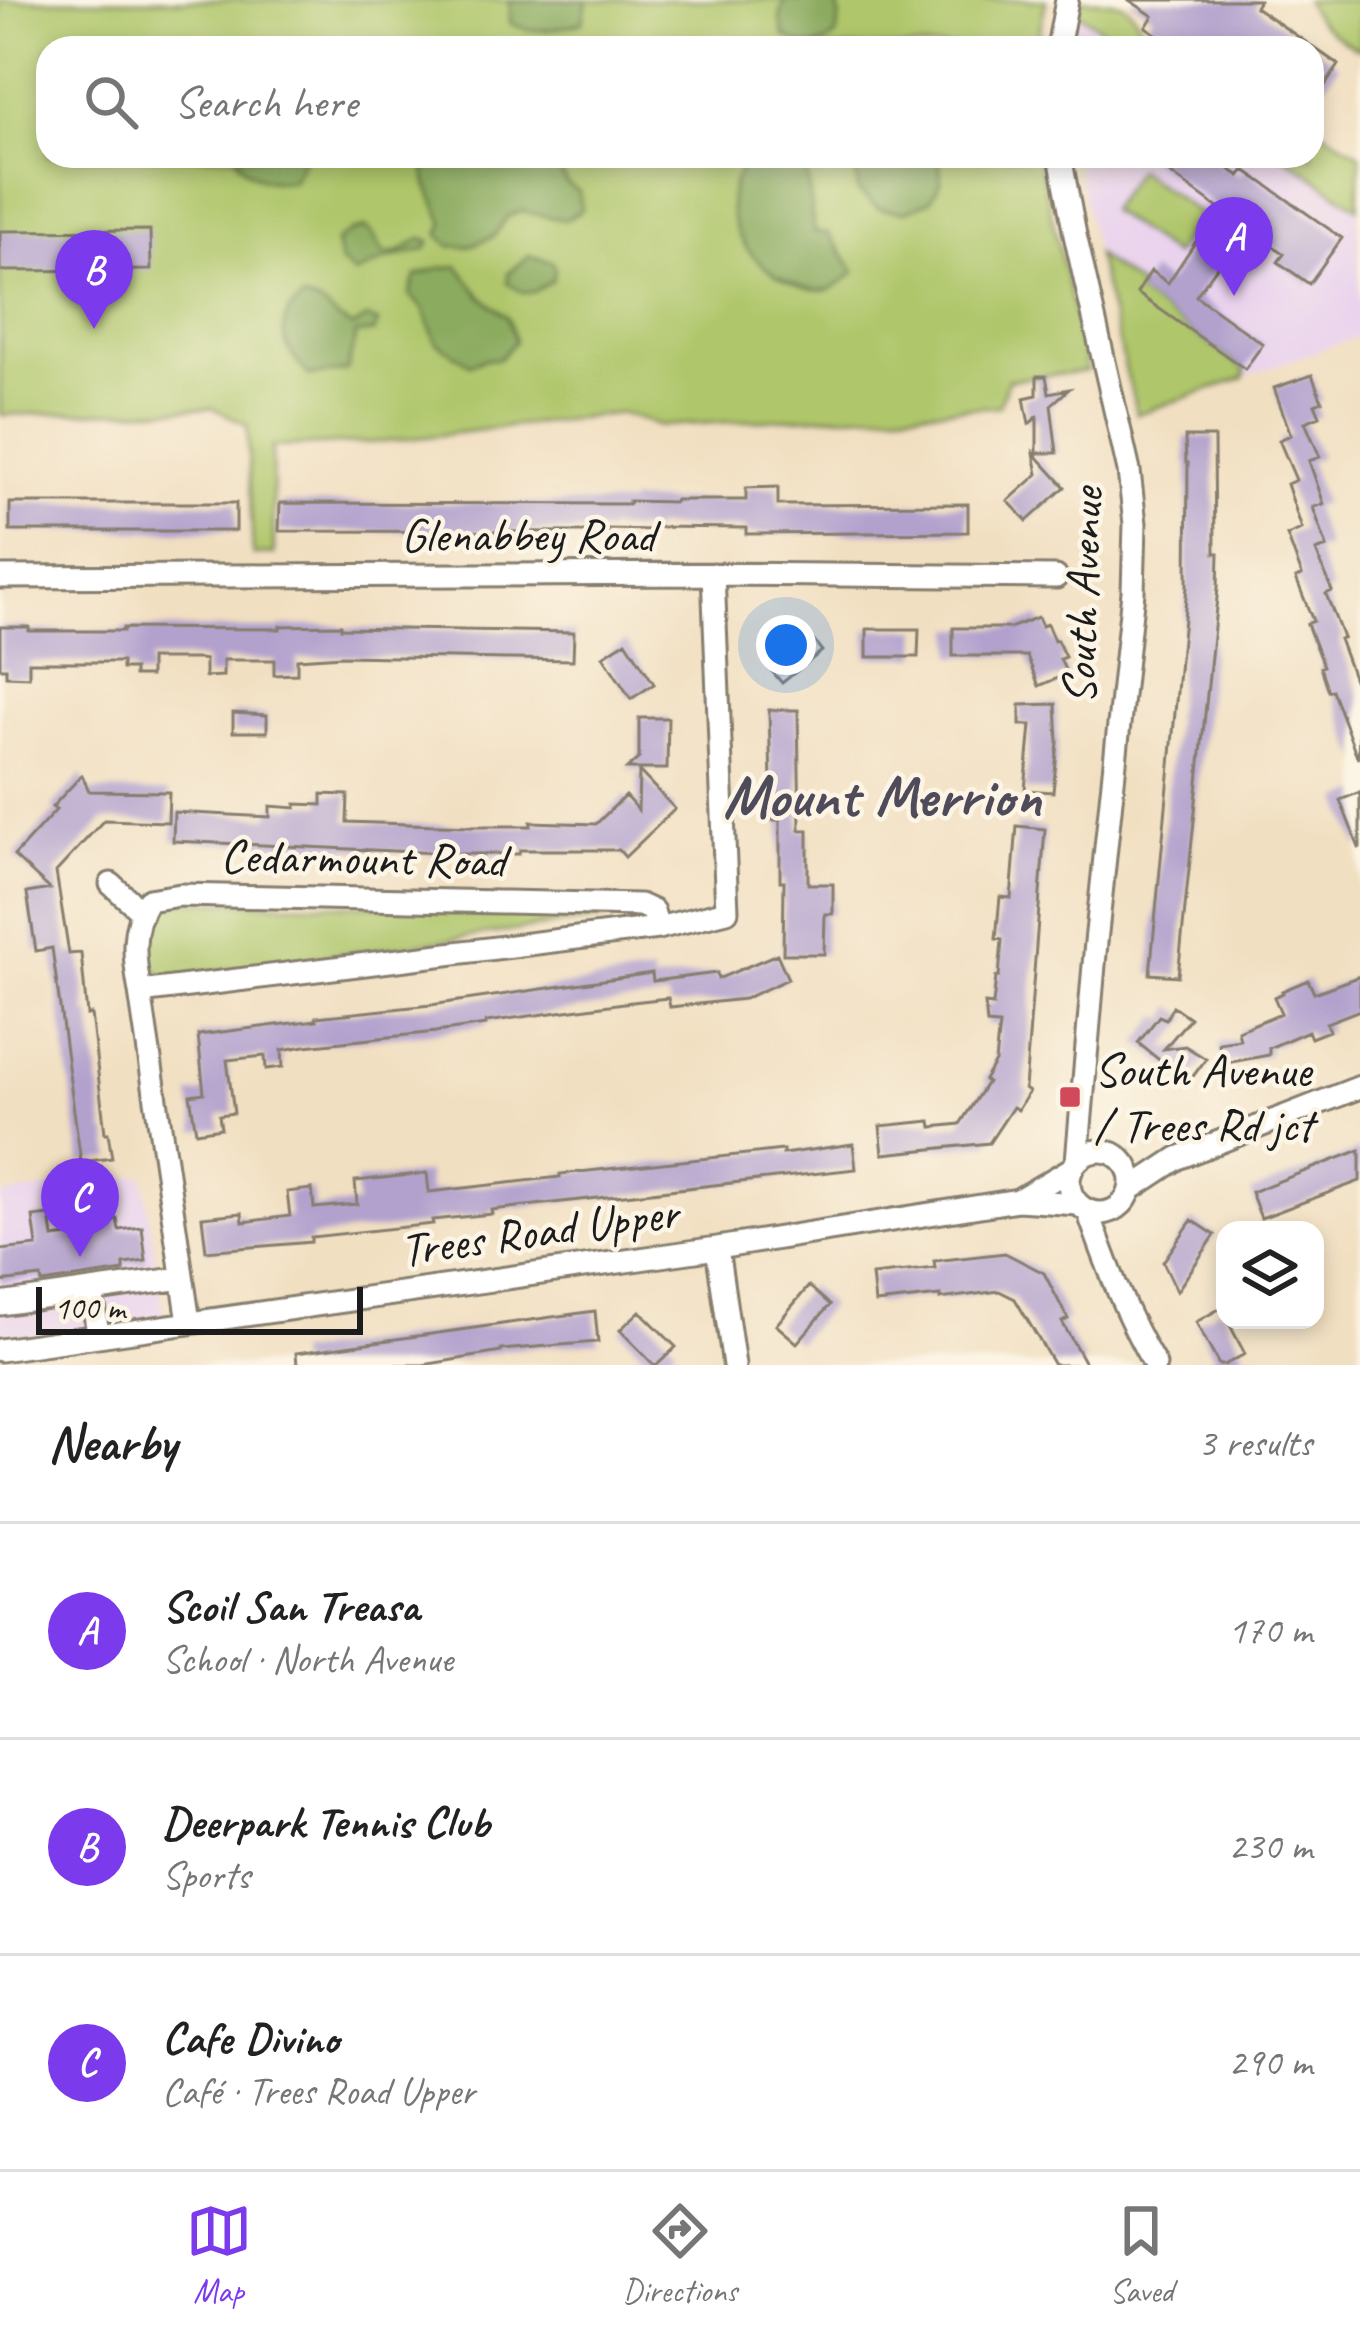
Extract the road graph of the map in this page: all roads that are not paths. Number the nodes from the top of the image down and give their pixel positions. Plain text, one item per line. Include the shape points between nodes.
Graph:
1 (1067, 0) edge
2 (1060, 36) edge
3 (1062, 168) edge
4 (713, 574) junction
5 (0, 577) edge
6 (1056, 577) dead end
7 (111, 884) dead end
8 (141, 911) junction
9 (658, 928) junction
10 (140, 992) junction
11 (1360, 1087) edge
12 (1082, 1108) junction
13 (1114, 1155) junction
14 (1178, 1158) junction
15 (1074, 1165) junction
16 (1131, 1189) junction
17 (1018, 1201) junction
18 (1083, 1208) junction
19 (1113, 1211) junction
20 (716, 1247) junction
21 (1109, 1273) junction
22 (182, 1278) junction
23 (92, 1291) junction
24 (0, 1304) edge
25 (189, 1322) junction
26 (98, 1335) junction
27 (0, 1350) edge
28 (734, 1365) edge
29 (1155, 1365) edge

1 - 2 street
3 - 12 street, South Avenue via 1135,524
4 - 5 street, Glenabbey Road
4 - 6 street, Glenabbey Road
4 - 9 street, Cedarmount Road via 728,910
7 - 8 street
8 - 9 street, Cedarmount Road via 148,900 180,895 640,905 653,911
8 - 10 street via 134,934
9 - 10 street, Cedarmount Road
10 - 22 street
11 - 14 street
12 - 13 street
12 - 15 street, South Avenue
13 - 14 street
13 - 15 street via 1095,1150
13 - 16 street via 1129,1168
14 - 16 street
15 - 17 street
15 - 18 street via 1069,1188
16 - 19 street
17 - 18 street
17 - 20 street, Trees Road Upper
18 - 19 street
18 - 21 street
19 - 21 street
20 - 25 street, Trees Road Upper
20 - 28 street
21 - 29 street
22 - 23 street
22 - 25 street
23 - 24 street
23 - 26 street
25 - 26 street, Trees Road Upper
26 - 27 street, Trees Road Upper

